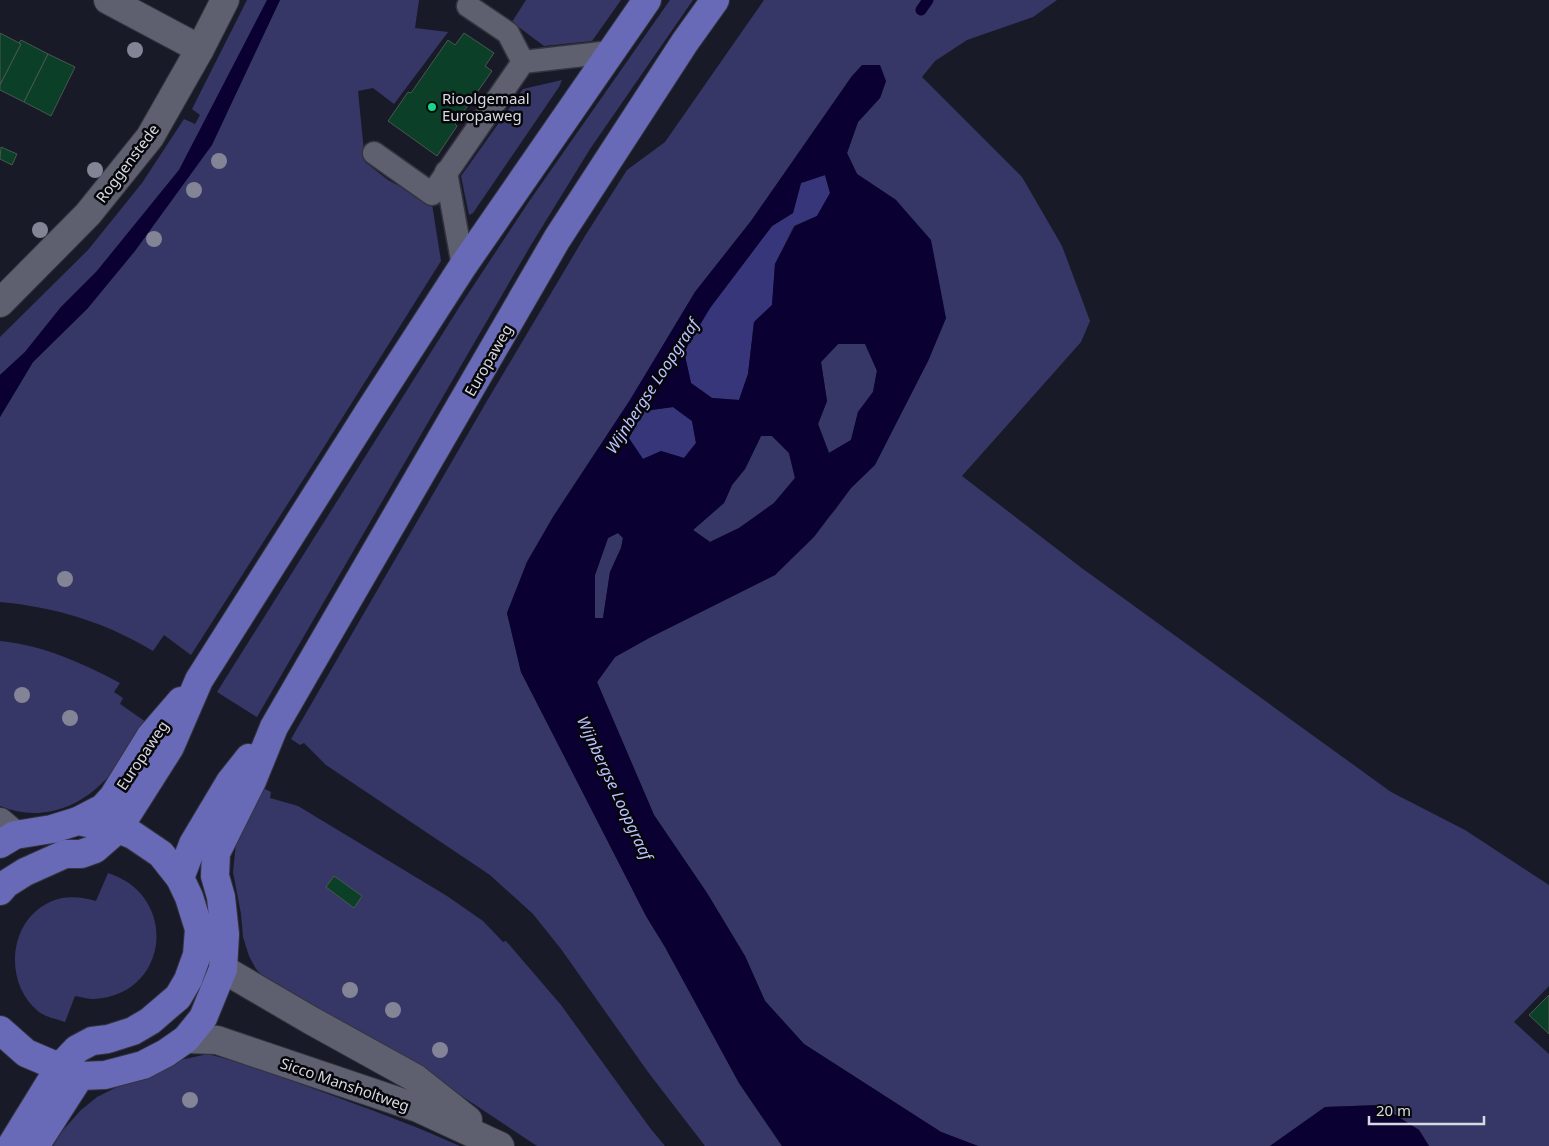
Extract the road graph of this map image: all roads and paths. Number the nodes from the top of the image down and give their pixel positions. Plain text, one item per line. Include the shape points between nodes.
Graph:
1 (108, 0) edge
2 (225, 0) edge
3 (647, 0) edge
4 (715, 0) edge
5 (468, 6) dead end
6 (200, 50) junction
7 (610, 52) junction
8 (523, 62) junction
9 (374, 153) dead end
10 (446, 172) junction
11 (463, 266) junction
12 (0, 303) edge
13 (169, 728) junction
14 (245, 776) junction
15 (78, 821) junction
16 (118, 829) junction
17 (5, 834) edge
18 (180, 878) junction
19 (0, 891) edge
20 (197, 955) junction
21 (223, 969) junction
22 (0, 1030) edge
23 (186, 1039) junction
24 (69, 1072) junction
25 (11, 1146) edge
26 (35, 1146) edge
27 (500, 1146) edge

1 - 6 street
2 - 6 street, Roggenstede
3 - 7 main road, Europaweg
4 - 14 main road, Europaweg via 557,239
5 - 8 lane via 508,33
6 - 12 street, Roggenstede via 150,137 88,214
7 - 8 lane
7 - 11 main road, Europaweg
8 - 10 lane
9 - 10 lane via 432,194
10 - 11 lane
11 - 13 main road, Europaweg
13 - 15 main road, Europaweg via 150,737 103,808
13 - 16 main road, Europaweg via 170,747
14 - 18 main road, Europaweg via 230,782 193,844
14 - 21 main road, Europaweg via 216,852 215,876 225,934
15 - 16 main road
15 - 17 main road, Europaweg via 52,829
16 - 18 main road via 161,854
16 - 19 main road, Europaweg via 96,849 81,854 65,854 25,872
18 - 20 main road via 199,929
20 - 21 main road
20 - 24 main road via 178,997 133,1031 92,1041 77,1049
21 - 23 main road via 202,1018
21 - 27 street, Sicco Mansholtweg via 415,1078
22 - 24 main road via 26,1053
23 - 24 main road via 143,1065 105,1075
23 - 27 street, Sicco Mansholtweg via 217,1040 418,1108
24 - 25 main road
24 - 26 main road

